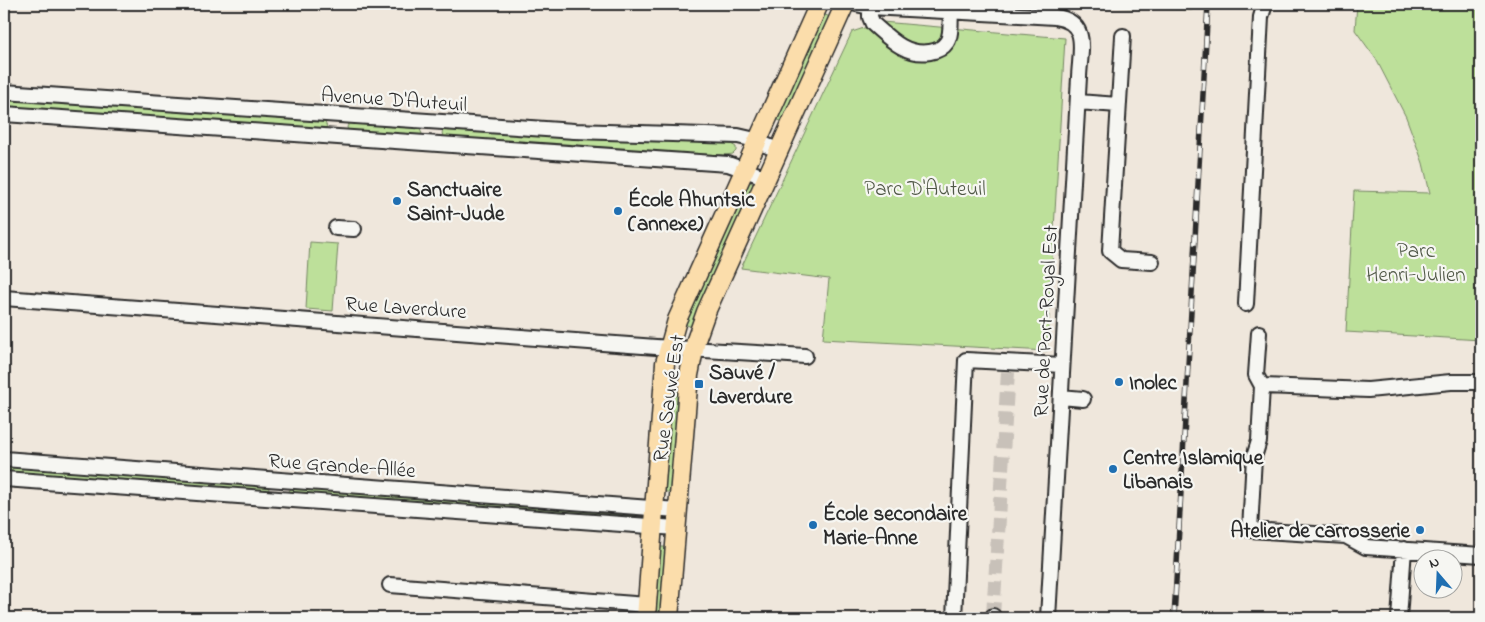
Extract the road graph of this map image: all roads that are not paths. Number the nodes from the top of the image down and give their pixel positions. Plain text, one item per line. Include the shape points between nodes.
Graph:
1 (819, 4) edge
2 (845, 4) edge
3 (856, 4) edge
4 (1265, 4) edge
5 (901, 6) edge
6 (870, 7) junction
7 (951, 11) junction
8 (1123, 36) dead end
9 (4, 92) edge
10 (1078, 102) junction
11 (1118, 105) junction
12 (4, 114) edge
13 (338, 116) junction
14 (432, 122) junction
15 (336, 137) junction
16 (757, 141) junction
17 (430, 143) junction
18 (780, 150) junction
19 (745, 169) junction
20 (767, 178) junction
21 (336, 228) dead end
22 (354, 229) dead end
23 (1152, 262) dead end
24 (4, 298) edge
25 (1246, 304) dead end
26 (1259, 333) dead end
27 (668, 347) junction
28 (694, 349) junction
29 (805, 356) dead end
30 (1062, 365) junction
31 (1481, 382) edge
32 (1262, 386) junction
33 (1061, 398) junction
34 (1083, 399) dead end
35 (4, 459) edge
36 (4, 479) edge
37 (280, 481) junction
38 (279, 499) junction
39 (654, 508) junction
40 (677, 510) junction
41 (653, 526) junction
42 (676, 528) junction
43 (1404, 549) junction
44 (1481, 555) edge
45 (390, 585) dead end
46 (646, 611) edge
47 (669, 618) edge
48 (954, 618) edge
49 (1048, 618) edge
50 (1399, 618) edge

1 - 16 main road, Rue Sauvé Est
2 - 18 main road, Rue Sauvé Est
3 - 6 street
4 - 25 street via 1261,18
5 - 6 street
5 - 7 street
6 - 7 street via 873,24 915,53 933,51 947,43
7 - 10 street, Rue de Port-Royal Est via 1068,19 1078,27 1081,39
8 - 11 street
9 - 13 street, Avenue D'Auteuil
10 - 11 street
10 - 30 street, Rue de Port-Royal Est
11 - 23 street via 1110,251 1121,260
12 - 15 street, Avenue D'Auteuil
13 - 14 street, Avenue D'Auteuil
13 - 15 street
14 - 16 street, Avenue D'Auteuil via 590,132 738,136
14 - 17 street
15 - 17 street, Avenue D'Auteuil
16 - 18 street, Avenue D'Auteuil
16 - 19 main road, Rue Sauvé Est
17 - 19 street, Avenue D'Auteuil via 728,164
18 - 20 main road, Rue Sauvé Est
19 - 20 street, Avenue D'Auteuil
19 - 27 main road, Rue Sauvé Est
20 - 28 main road, Rue Sauvé Est via 701,325
21 - 22 street
24 - 27 street, Rue Laverdure
26 - 32 street via 1256,375
27 - 28 street, Rue Laverdure
27 - 39 main road, Rue Sauvé Est
28 - 29 street, Rue Laverdure
28 - 40 main road, Rue Sauvé Est
30 - 33 street, Rue de Port-Royal Est
30 - 48 street via 1008,367 966,360
31 - 32 street via 1368,390
32 - 43 street via 1250,530 1346,536 1366,547
33 - 34 street
33 - 49 street, Rue de Port-Royal Est
35 - 37 street, Rue Grande-Allée
36 - 38 street, Rue Grande-Allée
37 - 38 street
37 - 39 street, Rue Grande-Allée
38 - 41 street, Rue Grande-Allée
39 - 40 street, Rue Grande-Allée
39 - 41 main road, Rue Sauvé Est
40 - 42 main road, Rue Sauvé Est
41 - 42 street, Rue Grande-Allée
41 - 46 main road, Rue Sauvé Est
42 - 47 main road, Rue Sauvé Est
43 - 44 street
43 - 50 street
45 - 46 street

